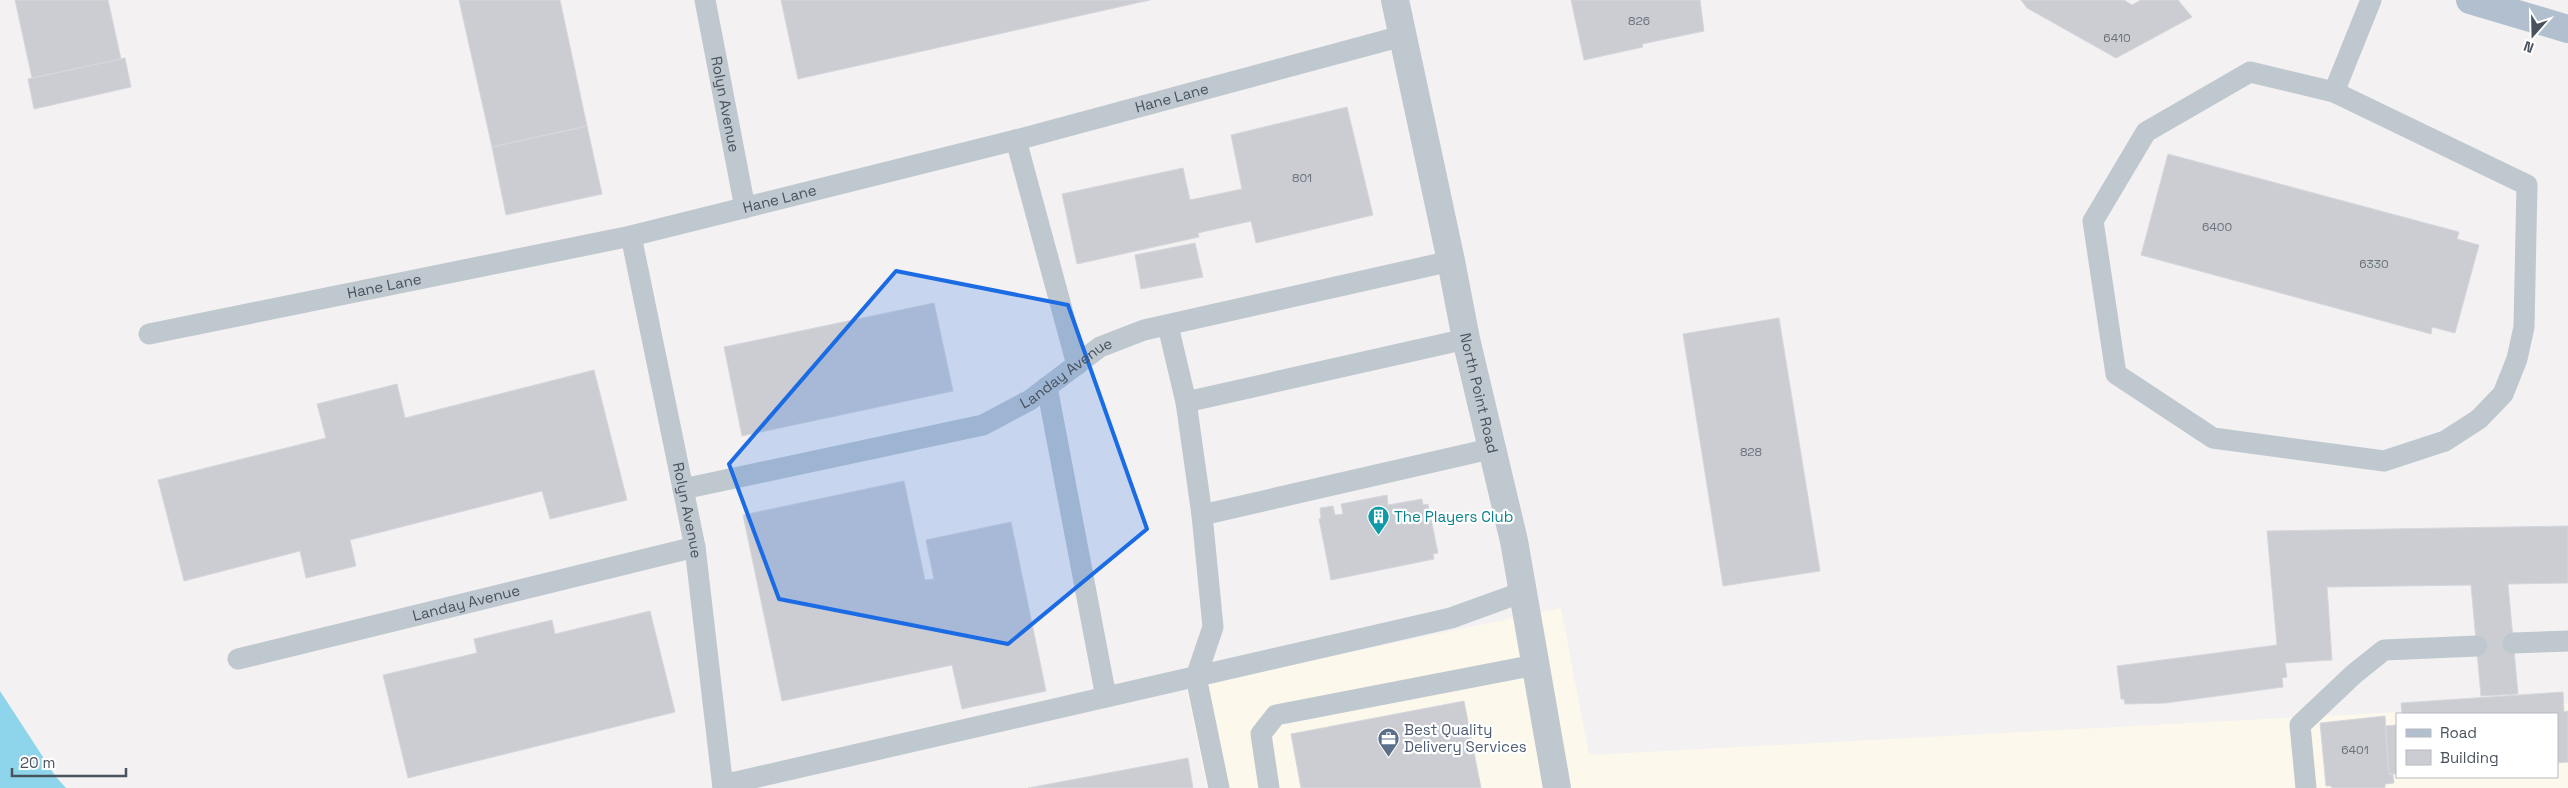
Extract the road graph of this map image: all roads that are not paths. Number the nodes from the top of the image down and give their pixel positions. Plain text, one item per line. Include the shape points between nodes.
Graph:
1 (705, 0) edge
2 (1395, 0) edge
3 (2371, 0) edge
4 (2470, 0) edge
5 (2568, 29) edge
6 (1402, 36) junction
7 (2334, 92) junction
8 (1016, 140) junction
9 (745, 208) junction
10 (631, 236) junction
11 (1452, 261) junction
12 (1168, 326) junction
13 (150, 334) dead end
14 (1466, 339) junction
15 (1077, 364) junction
16 (1047, 386) junction
17 (1186, 402) junction
18 (1494, 448) junction
19 (683, 489) junction
20 (1202, 515) junction
21 (695, 547) junction
22 (1523, 592) junction
23 (2568, 641) edge
24 (2513, 643) dead end
25 (2477, 646) dead end
26 (238, 660) dead end
27 (1535, 665) junction
28 (1196, 677) junction
29 (1106, 697) junction
30 (723, 786) edge
31 (1219, 788) edge
32 (1269, 788) edge
33 (1558, 788) edge
34 (2306, 788) edge

1 - 9 lane, Rolyn Avenue
2 - 6 street, North Point Road
3 - 7 lane
4 - 5 main road
6 - 8 lane, Hane Lane
6 - 11 street, North Point Road
7 - 7 lane via 2527,185 2524,327 2503,394 2479,419 2445,441 2384,461 2213,438 2116,374 2093,221 2146,132 2250,72
8 - 9 lane, Hane Lane
8 - 15 lane
9 - 10 lane, Hane Lane
10 - 13 lane, Hane Lane
10 - 19 lane, Rolyn Avenue
11 - 12 lane, Landay Avenue
11 - 14 street, North Point Road
12 - 15 lane, Landay Avenue via 1144,330 1100,347
12 - 17 lane
14 - 17 lane
14 - 18 street, North Point Road
15 - 16 lane, Landay Avenue
16 - 19 lane, Landay Avenue via 1030,400 983,425
16 - 29 lane
17 - 20 lane
18 - 20 lane
18 - 22 street, North Point Road
19 - 21 lane, Rolyn Avenue
20 - 28 lane via 1213,627
21 - 26 lane, Landay Avenue
21 - 30 lane, Rolyn Avenue
22 - 27 street, North Point Road
22 - 28 lane via 1451,618
23 - 24 lane
25 - 34 lane via 2384,650 2354,674 2300,725
27 - 32 lane via 1276,715 1261,734
27 - 33 street, North Point Road
28 - 29 lane
28 - 31 lane
29 - 30 lane

